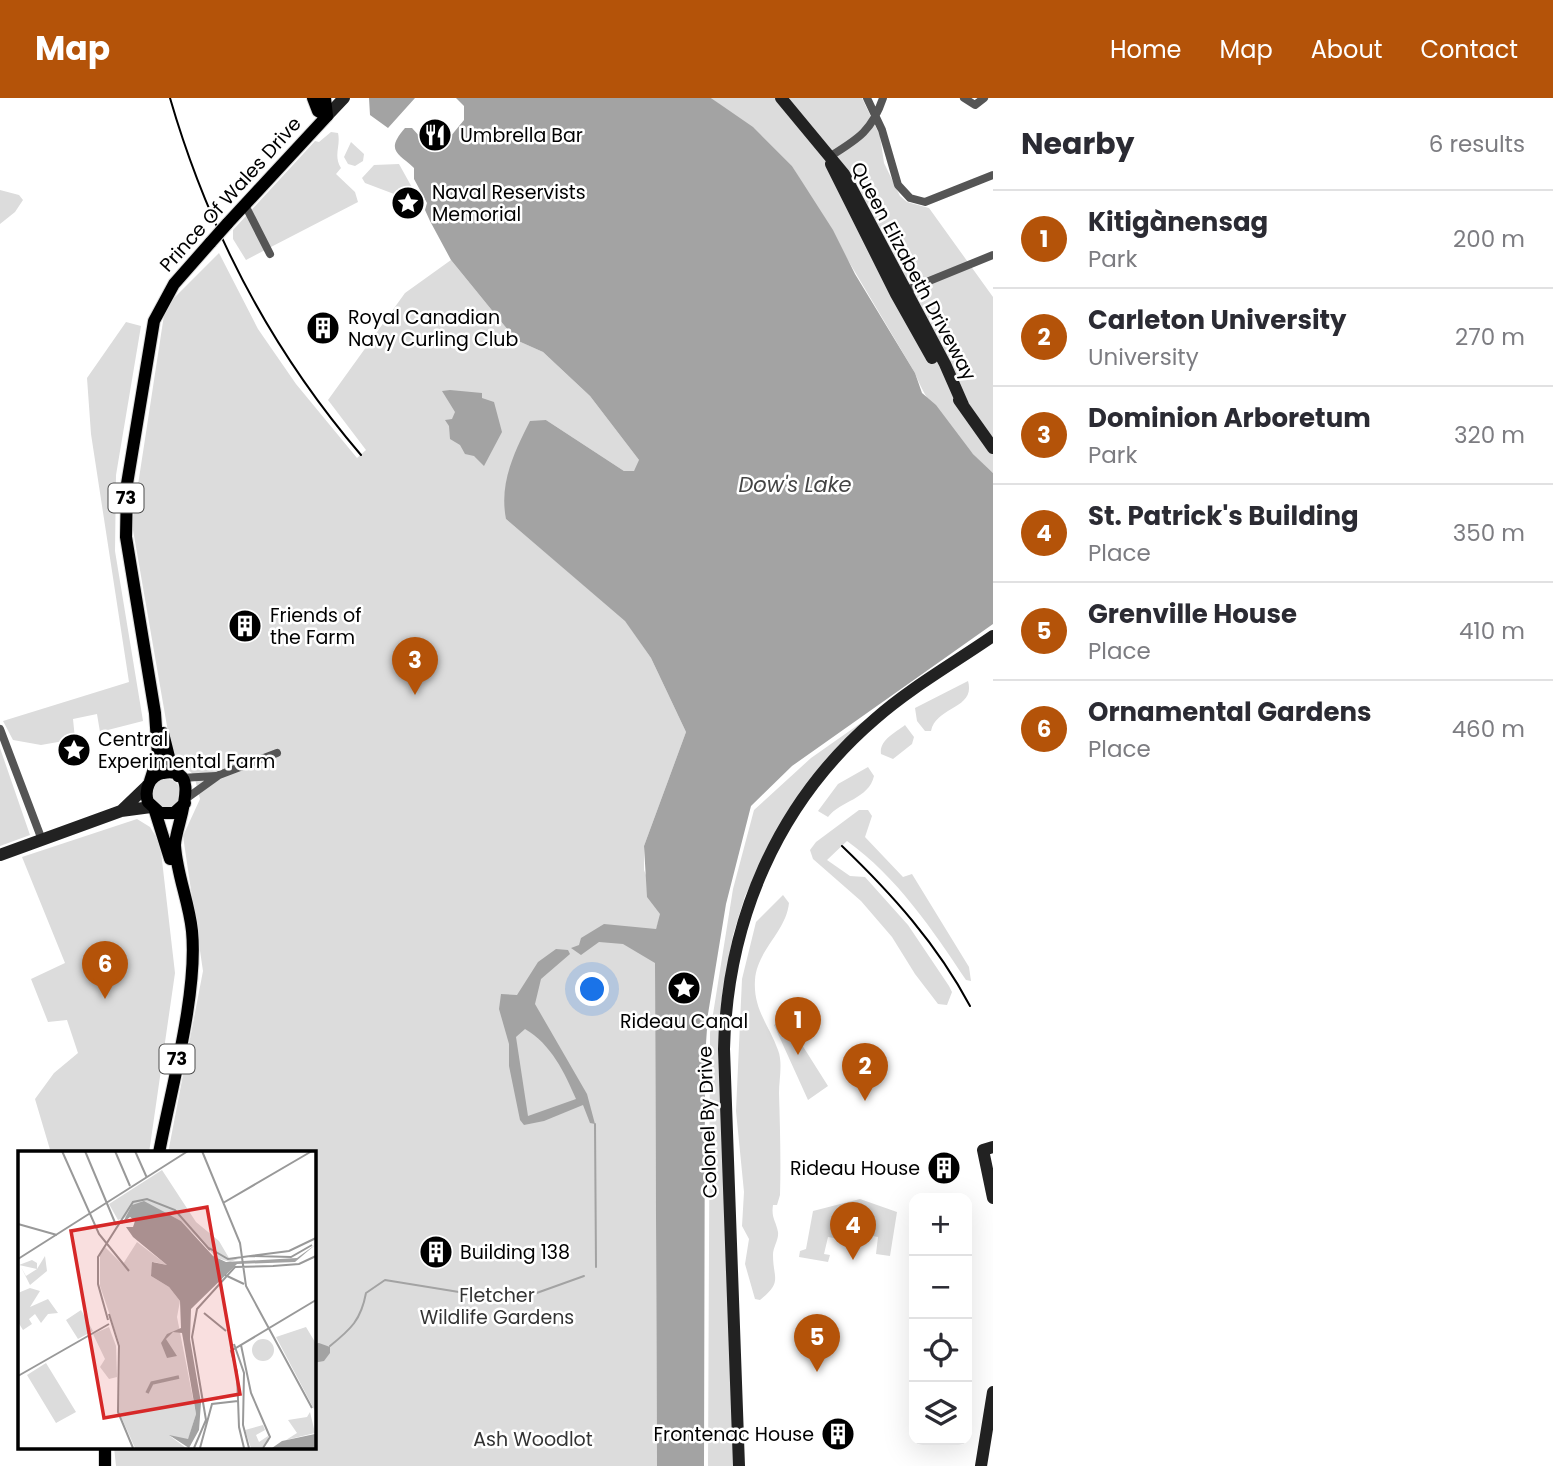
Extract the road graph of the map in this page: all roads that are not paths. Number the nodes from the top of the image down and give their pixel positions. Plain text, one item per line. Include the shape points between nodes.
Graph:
1 (313, 98) edge
2 (325, 98) edge
3 (344, 98) edge
4 (780, 98) edge
5 (867, 98) edge
6 (883, 98) edge
7 (964, 98) edge
8 (984, 98) edge
9 (875, 115) junction
10 (327, 116) junction
11 (829, 157) junction
12 (993, 175) edge
13 (245, 205) junction
14 (270, 254) dead end
15 (993, 255) edge
16 (901, 293) junction
17 (993, 448) edge
18 (993, 636) edge
19 (993, 646) edge
20 (155, 713) junction
21 (0, 729) edge
22 (863, 733) junction
23 (277, 753) dead end
24 (219, 775) junction
25 (179, 777) junction
26 (149, 784) junction
27 (186, 800) junction
28 (153, 809) junction
29 (121, 811) junction
30 (42, 840) junction
31 (0, 855) edge
32 (191, 966) junction
33 (988, 1148) edge
34 (159, 1151) edge
35 (993, 1198) edge
36 (993, 1392) edge
37 (105, 1448) edge
38 (105, 1466) edge
39 (739, 1466) edge
40 (981, 1466) edge

1 - 10 main road via 318,111
2 - 10 main road
3 - 10 main road
4 - 11 main road, Queen Elizabeth Driveway
5 - 9 street
6 - 9 street
7 - 8 street via 975,105
9 - 11 street via 864,134
9 - 12 street via 898,186 918,201
10 - 13 main road, Prince Of Wales Drive / 73
11 - 16 main road, Queen Elizabeth Driveway via 835,176
13 - 14 street
13 - 20 main road, Prince Of Wales Drive / 73, bridge via 174,284 154,321 127,484 126,537
15 - 16 street
16 - 17 main road, Queen Elizabeth Driveway via 963,405
18 - 22 main road, Colonel By Drive via 877,717
19 - 22 main road, Colonel By Drive
20 - 25 main road, Prince Of Wales Drive / 73
20 - 26 main road, Prince Of Wales Drive / 73 via 158,756
21 - 30 street
22 - 39 main road, Colonel By Drive via 820,777 785,826 751,895 730,971 724,1049
23 - 24 street
24 - 25 street
24 - 27 street
25 - 26 main road via 166,773
25 - 27 main road, 73 via 187,788
26 - 28 main road, 73 via 146,797
26 - 29 main road
27 - 28 main road via 174,813
27 - 32 main road, 73 via 176,848 192,931
28 - 29 main road
28 - 32 main road, 73 via 167,841
29 - 30 main road
30 - 31 main road
32 - 34 main road, 73
33 - 35 main road
36 - 40 main road
37 - 38 main road

